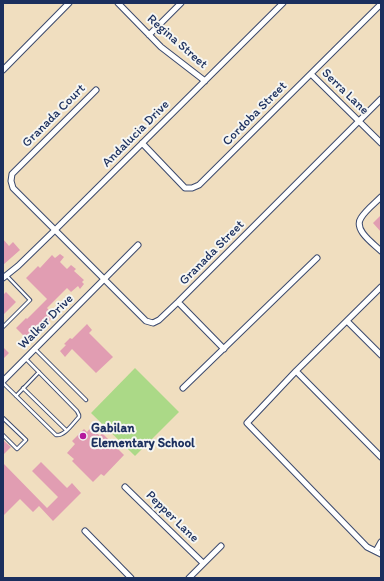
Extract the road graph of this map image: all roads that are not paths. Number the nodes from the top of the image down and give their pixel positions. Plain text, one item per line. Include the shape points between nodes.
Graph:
1 (69, 3) edge
2 (118, 3) edge
3 (181, 3) edge
4 (283, 3) edge
5 (381, 4) edge
6 (149, 35) junction
7 (3, 70) edge
8 (311, 74) junction
9 (205, 81) junction
10 (96, 90) dead end
11 (381, 99) edge
12 (359, 121) junction
13 (381, 143) edge
14 (142, 144) junction
15 (381, 197) edge
16 (55, 230) junction
17 (138, 245) dead end
18 (381, 251) edge
19 (317, 258) dead end
20 (5, 276) edge
21 (104, 279) junction
22 (381, 287) edge
23 (178, 302) junction
24 (347, 321) junction
25 (3, 327) edge
26 (35, 349) junction
27 (224, 349) junction
28 (381, 355) edge
29 (25, 358) junction
30 (296, 371) junction
31 (39, 372) junction
32 (3, 382) edge
33 (23, 388) junction
34 (183, 388) dead end
35 (16, 396) junction
36 (86, 400) dead end
37 (3, 418) edge
38 (66, 430) junction
39 (3, 434) edge
40 (381, 457) edge
41 (125, 487) dead end
42 (84, 531) dead end
43 (381, 542) edge
44 (221, 546) dead end
45 (376, 551) junction
46 (381, 554) edge
47 (203, 563) junction
48 (132, 578) edge
49 (189, 578) edge

1 - 7 street
2 - 6 street, Regina Street
3 - 6 street
4 - 9 street, Andalucia Drive
5 - 8 street, Cordoba Street
6 - 9 street, Regina Street
8 - 12 street, Serra Lane
8 - 14 street, Cordoba Street via 199,185 192,188 185,188
9 - 14 street, Andalucia Drive
10 - 16 street, Granada Court via 12,174 12,188
11 - 12 street, Granada Street
12 - 13 street, Serra Lane
12 - 23 street, Granada Street
14 - 16 street, Andalucia Drive
15 - 18 street via 362,216 359,223 361,231
16 - 20 street, Andalucia Drive
16 - 21 street, Granada Street
17 - 21 street, Walker Drive
19 - 27 street
20 - 25 lane via 30,300
21 - 23 street, Granada Street via 146,321 153,323 159,320
21 - 26 street, Walker Drive
22 - 24 street
23 - 27 street
24 - 28 street
24 - 30 street
26 - 29 street, Walker Drive
26 - 36 lane
27 - 34 street
29 - 31 lane
29 - 32 street, Walker Drive
30 - 40 street
30 - 45 street via 247,423 367,547
31 - 33 lane
31 - 38 lane via 79,413
32 - 35 lane
33 - 35 lane
33 - 38 lane
35 - 38 lane via 54,434 58,436
37 - 39 lane via 26,440 17,449
41 - 47 street, Pepper Lane
42 - 48 street
43 - 45 street
44 - 47 street
45 - 46 street
47 - 49 street

